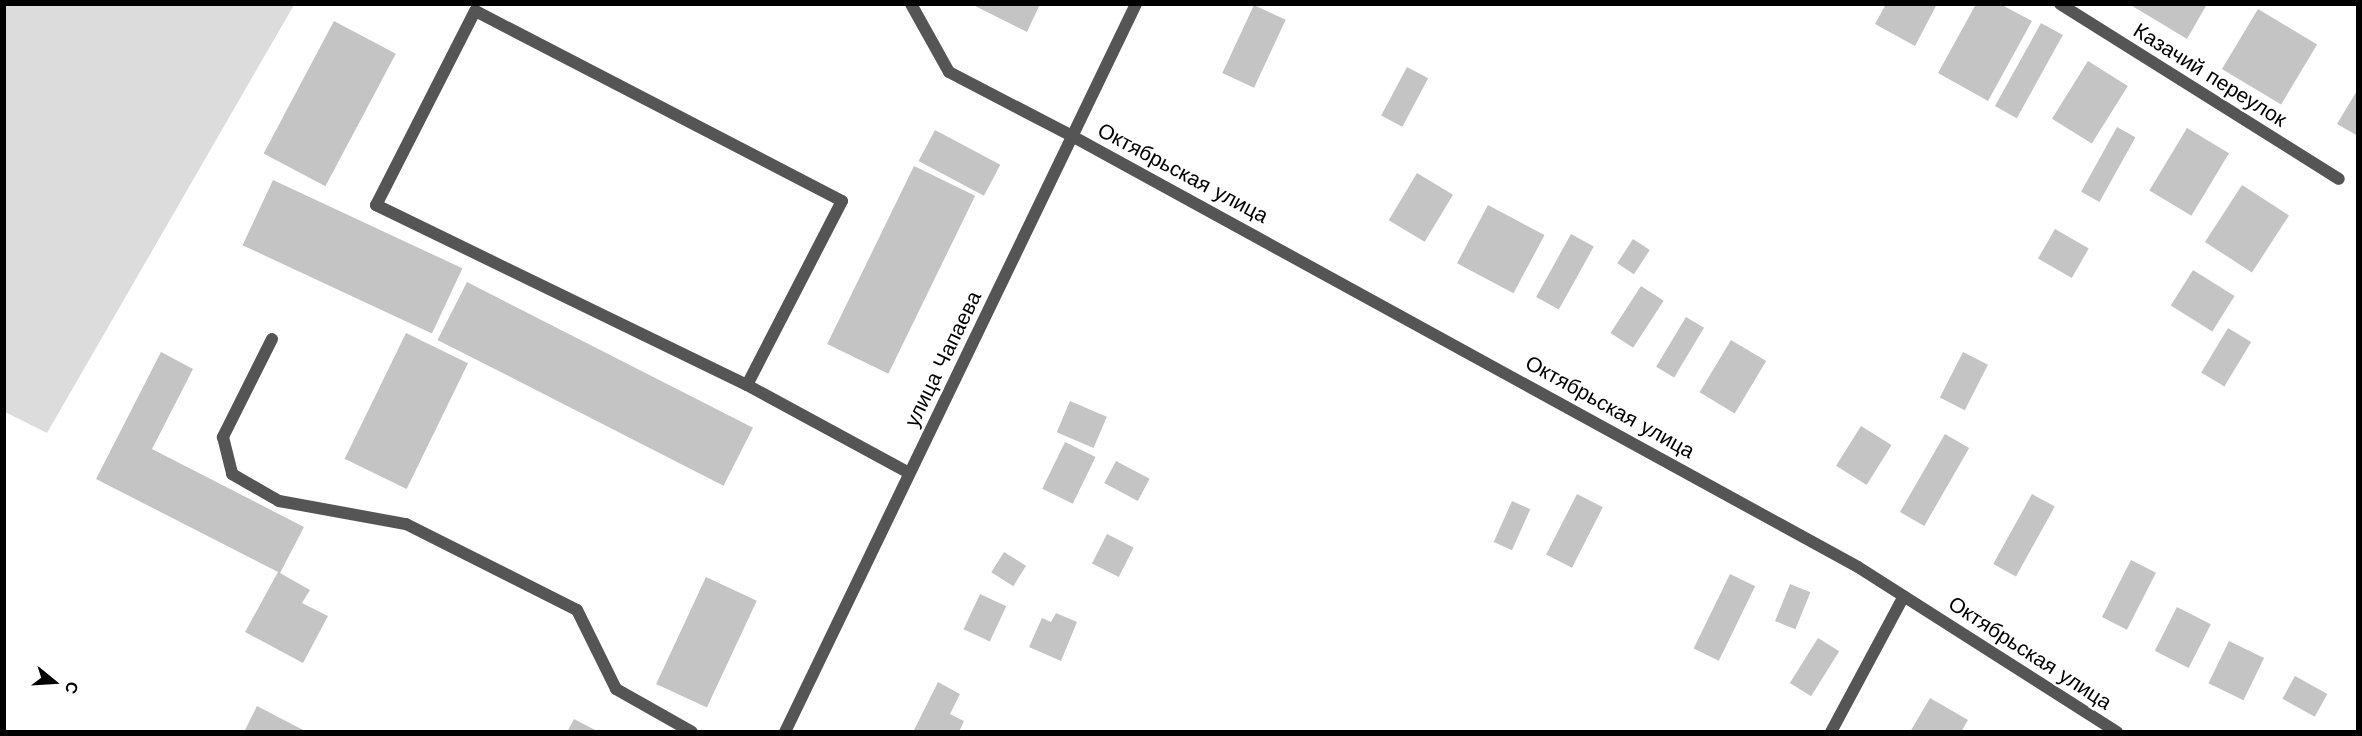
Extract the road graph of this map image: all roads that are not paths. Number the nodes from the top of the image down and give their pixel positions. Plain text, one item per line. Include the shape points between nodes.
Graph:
1 (911, 4) edge
2 (1136, 4) edge
3 (2060, 4) edge
4 (1072, 136) junction
5 (2339, 179) dead end
6 (272, 339) dead end
7 (747, 385) junction
8 (909, 473) junction
9 (1904, 596) junction
10 (692, 732) edge
11 (785, 732) edge
12 (1831, 732) edge
13 (2117, 732) edge

1 - 4 street, Октябрьская улица via 949,72
2 - 4 street, улица Чапаева
3 - 5 street, Казачий переулок
4 - 8 street, улица Чапаева
4 - 9 street, Октябрьская улица
6 - 10 street via 223,437 232,474 279,501 406,524 577,610 616,689
7 - 7 street via 376,205 475,11 842,201
7 - 8 street
8 - 11 street, улица Чапаева
9 - 12 street
9 - 13 street, Октябрьская улица

